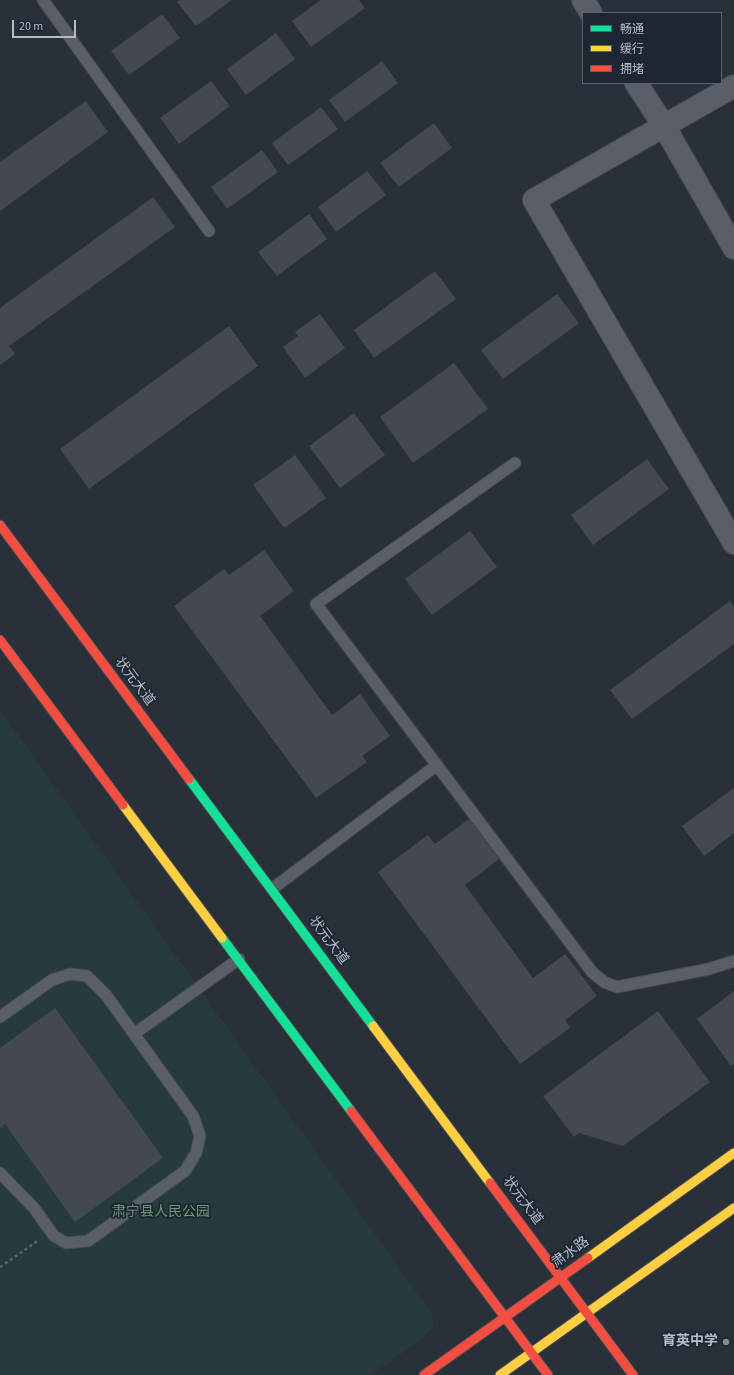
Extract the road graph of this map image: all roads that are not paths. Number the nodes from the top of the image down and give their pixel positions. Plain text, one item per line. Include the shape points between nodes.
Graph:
1 (43, 0) edge
2 (583, 0) edge
3 (590, 12) edge
4 (637, 84) edge
5 (734, 86) edge
6 (664, 126) junction
7 (209, 231) dead end
8 (734, 248) edge
9 (515, 463) dead end
10 (0, 525) edge
11 (734, 543) edge
12 (0, 640) edge
13 (437, 765) junction
14 (272, 889) junction
15 (239, 959) junction
16 (734, 961) edge
17 (0, 1017) edge
18 (134, 1034) junction
19 (734, 1153) edge
20 (0, 1174) edge
21 (734, 1208) edge
22 (561, 1277) junction
23 (587, 1313) junction
24 (505, 1317) junction
25 (531, 1352) junction
26 (424, 1375) edge
27 (500, 1375) edge
28 (548, 1375) edge
29 (633, 1375) edge

1 - 7 lane
2 - 3 street
4 - 6 street
5 - 6 street
6 - 8 street
6 - 11 street via 534,200
9 - 13 lane via 316,604
10 - 14 main road, 状元大道
12 - 15 main road
13 - 14 lane
13 - 16 lane via 592,972 604,982 617,986 709,969
14 - 22 main road, 状元大道
15 - 18 lane
15 - 24 main road
17 - 18 lane via 52,980 70,974 88,976 106,995
18 - 20 lane via 193,1116 200,1136 196,1153 186,1171 88,1241 66,1243 54,1236 34,1208
19 - 22 main road, 肃水路
21 - 23 main road
22 - 23 main road, 状元大道
22 - 24 main road, 肃水路
23 - 25 main road
23 - 29 main road, 状元大道
24 - 25 main road
24 - 26 main road, 肃水路
25 - 27 main road
25 - 28 main road

